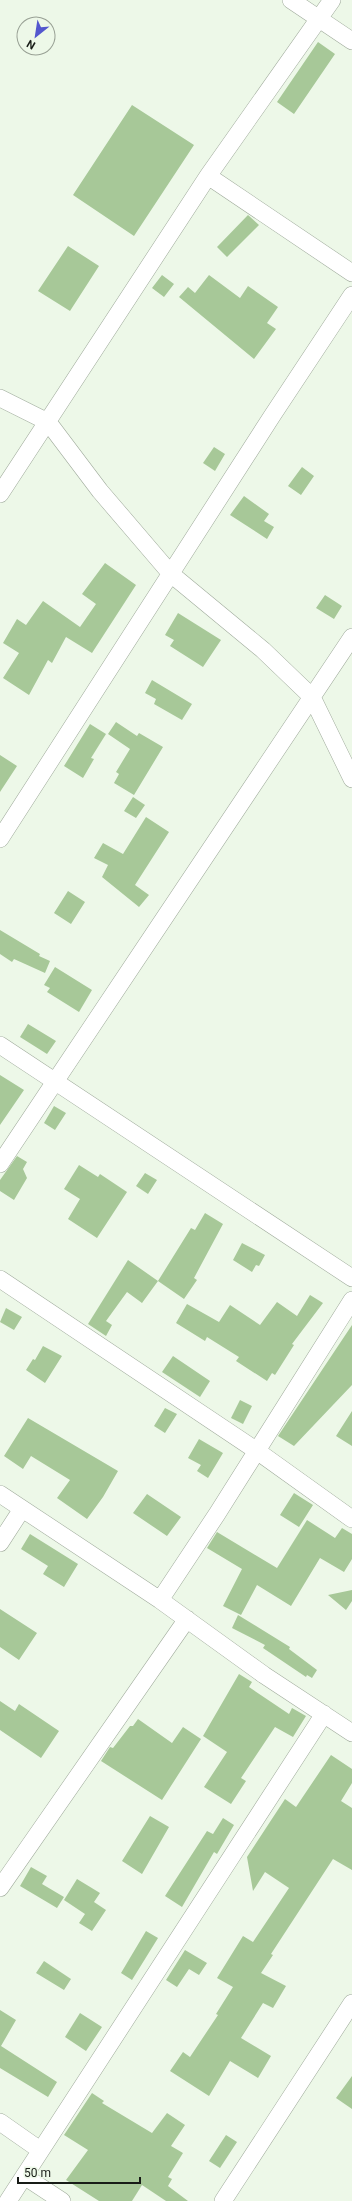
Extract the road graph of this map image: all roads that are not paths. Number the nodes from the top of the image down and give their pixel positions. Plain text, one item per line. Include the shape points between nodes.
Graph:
1 (291, 0) edge
2 (332, 0) edge
3 (319, 18) junction
4 (352, 41) edge
5 (208, 176) junction
6 (352, 273) edge
7 (352, 295) edge
8 (0, 398) edge
9 (48, 422) junction
10 (0, 494) edge
11 (171, 574) junction
12 (352, 637) edge
13 (312, 697) junction
14 (352, 779) edge
15 (0, 839) edge
16 (0, 1045) edge
17 (54, 1082) junction
18 (0, 1164) edge
19 (352, 1278) edge
20 (0, 1279) edge
21 (352, 1300) edge
22 (257, 1451) junction
23 (0, 1494) edge
24 (22, 1509) junction
25 (352, 1519) edge
26 (0, 1543) edge
27 (160, 1600) junction
28 (187, 1619) junction
29 (324, 1714) junction
30 (352, 1733) edge
31 (0, 1888) edge
32 (352, 2003) edge
33 (0, 2122) edge
34 (40, 2150) junction
35 (24, 2176) junction
36 (8, 2201) edge
37 (62, 2201) edge
38 (224, 2201) edge

1 - 3 street
2 - 3 street
3 - 4 street
3 - 5 street
5 - 6 street
5 - 9 street
7 - 11 street
8 - 9 street
9 - 10 street
9 - 11 street via 118,514
11 - 13 street via 264,650
11 - 15 street
12 - 13 street
13 - 14 street
13 - 17 street
16 - 17 street
17 - 18 street
17 - 19 street
20 - 22 street
21 - 22 street
22 - 25 street
22 - 27 street
23 - 24 street
24 - 26 street
24 - 27 street
27 - 28 street
28 - 29 street via 264,1675
28 - 31 street
29 - 30 street
29 - 34 street
32 - 38 street
33 - 34 street
34 - 35 street
35 - 36 street
35 - 37 street

